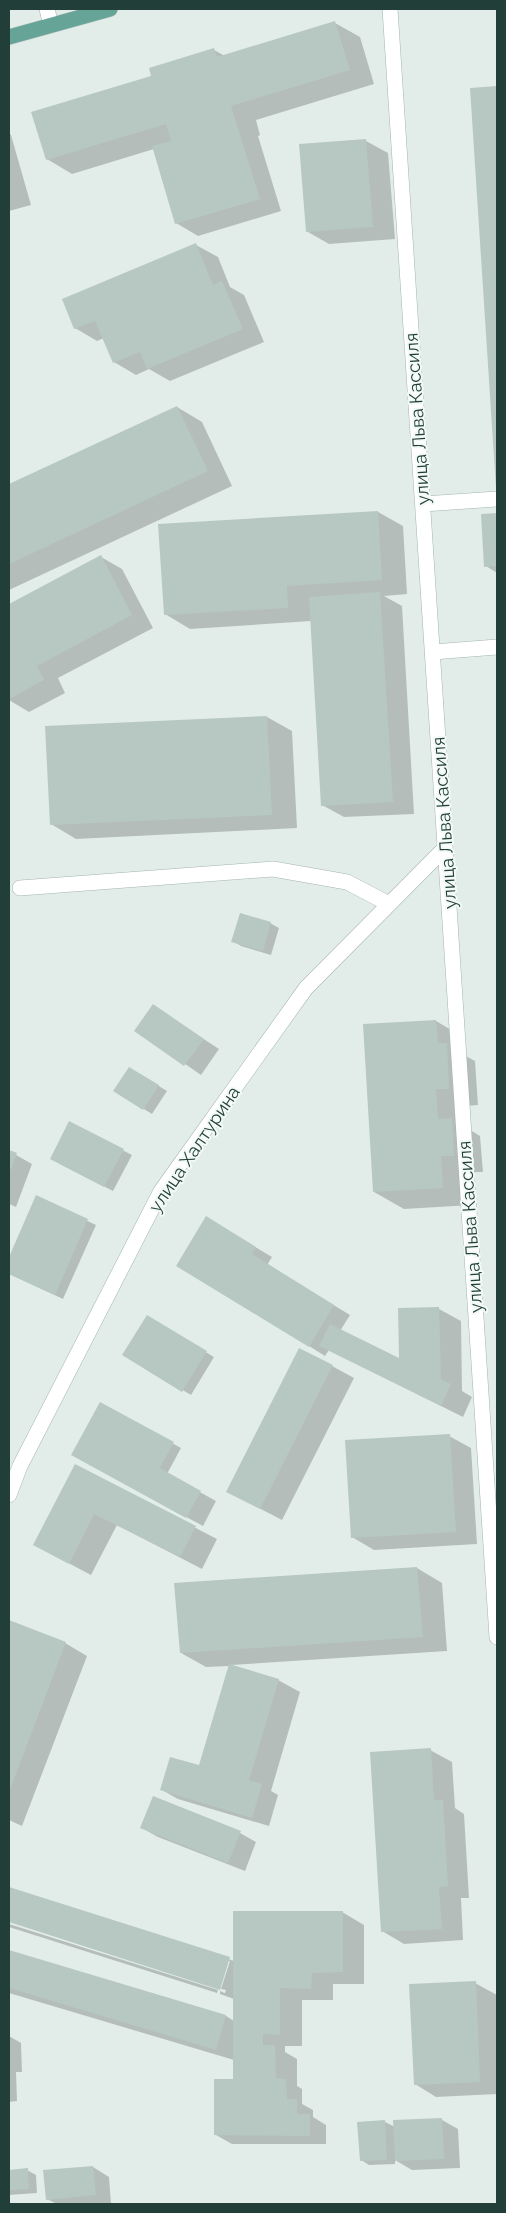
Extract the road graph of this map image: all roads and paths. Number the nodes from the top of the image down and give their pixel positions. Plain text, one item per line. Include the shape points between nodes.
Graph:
1 (46, 9) edge
2 (110, 9) edge
3 (390, 9) edge
4 (51, 26) junction
5 (9, 38) edge
6 (497, 499) edge
7 (422, 504) junction
8 (497, 647) edge
9 (433, 652) junction
10 (445, 848) junction
11 (20, 888) dead end
12 (389, 904) junction
13 (490, 1408) edge
14 (14, 1465) edge
15 (9, 1495) edge
16 (497, 1637) edge

1 - 4 street
2 - 4 main road
3 - 7 street, улица Льва Кассиля
4 - 5 main road
6 - 7 street
7 - 9 street, улица Льва Кассиля
8 - 9 street
9 - 10 street, улица Льва Кассиля
10 - 12 street, улица Халтурина
10 - 13 street, улица Льва Кассиля
11 - 12 street via 273,870 347,882
12 - 14 street, улица Халтурина via 306,988 161,1190
13 - 16 street, улица Льва Кассиля
14 - 15 street, улица Халтурина

